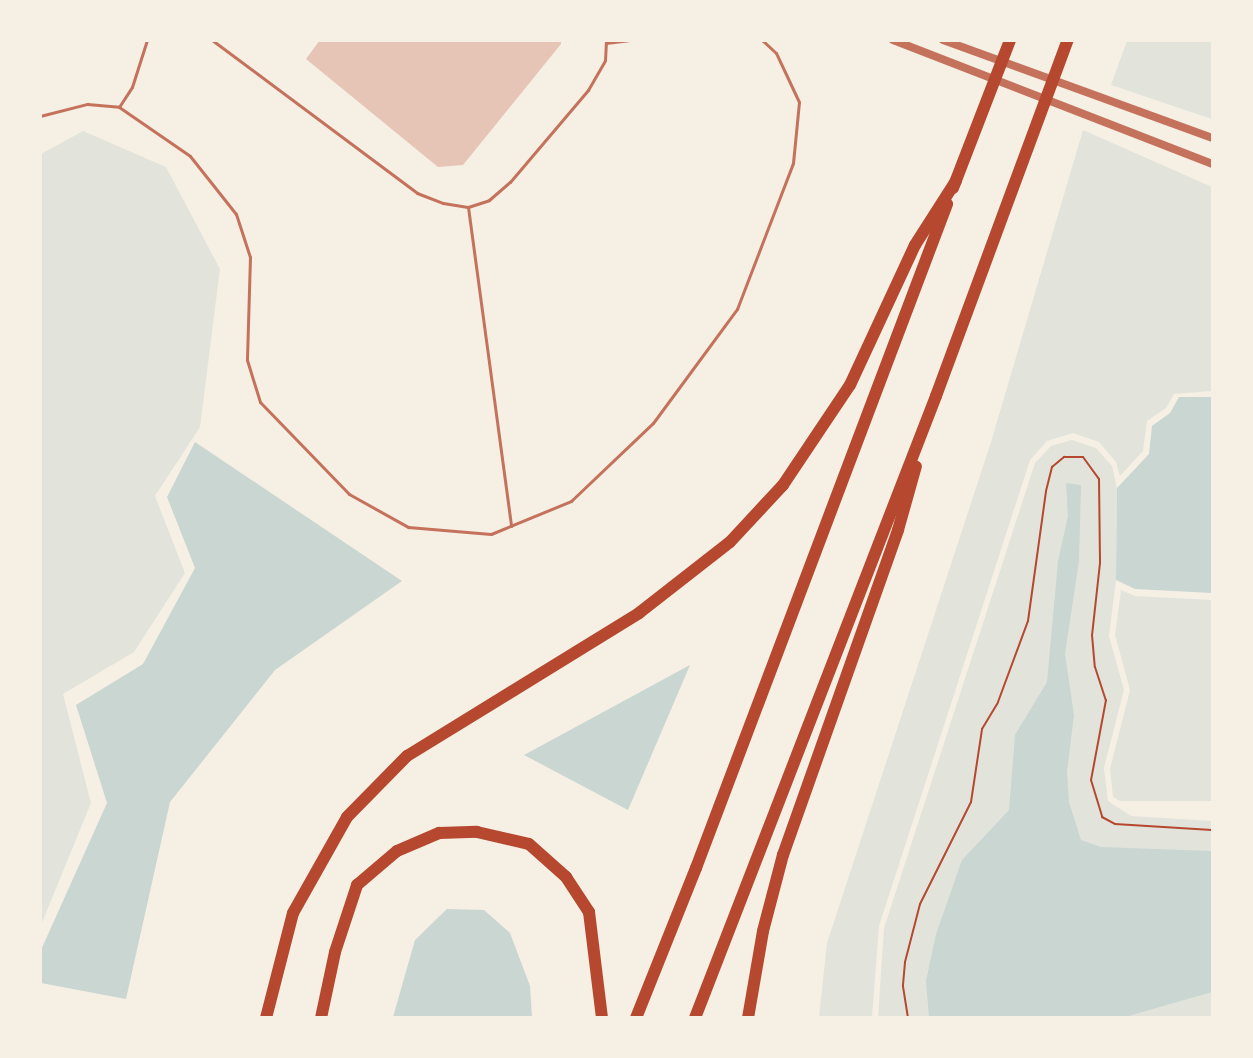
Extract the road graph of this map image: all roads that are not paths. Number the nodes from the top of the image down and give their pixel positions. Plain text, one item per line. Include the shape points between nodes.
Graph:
1 (147, 40) edge
2 (212, 40) edge
3 (630, 40) edge
4 (762, 40) edge
5 (893, 40) edge
6 (944, 40) edge
7 (1010, 40) edge
8 (1068, 40) edge
9 (606, 42) edge
10 (119, 107) junction
11 (40, 116) edge
12 (1212, 138) edge
13 (1212, 164) edge
14 (956, 181) junction
15 (468, 207) junction
16 (936, 396) junction
17 (511, 526) junction
18 (266, 1017) edge
19 (321, 1017) edge
20 (602, 1017) edge
21 (636, 1017) edge
22 (695, 1017) edge
23 (748, 1017) edge

1 - 10 lane via 132,87
2 - 15 lane via 417,193
3 - 9 lane
4 - 17 lane via 776,53 799,102 792,163 737,309 653,423 572,501
5 - 13 street
6 - 12 street
7 - 14 highway
8 - 16 highway
9 - 15 lane via 605,60 588,90 560,118 510,182 489,200
10 - 11 lane via 87,104
10 - 17 lane via 190,156 236,214 250,256 247,360 260,402 349,494 408,527 491,534
14 - 18 highway via 915,245 850,385 783,485 730,542 639,613 407,756 347,818 293,913
14 - 21 highway
15 - 17 lane
16 - 22 highway
16 - 23 highway via 898,530 783,855 763,931
19 - 20 highway via 335,952 357,885 397,851 439,833 477,832 529,844 572,886 589,912

